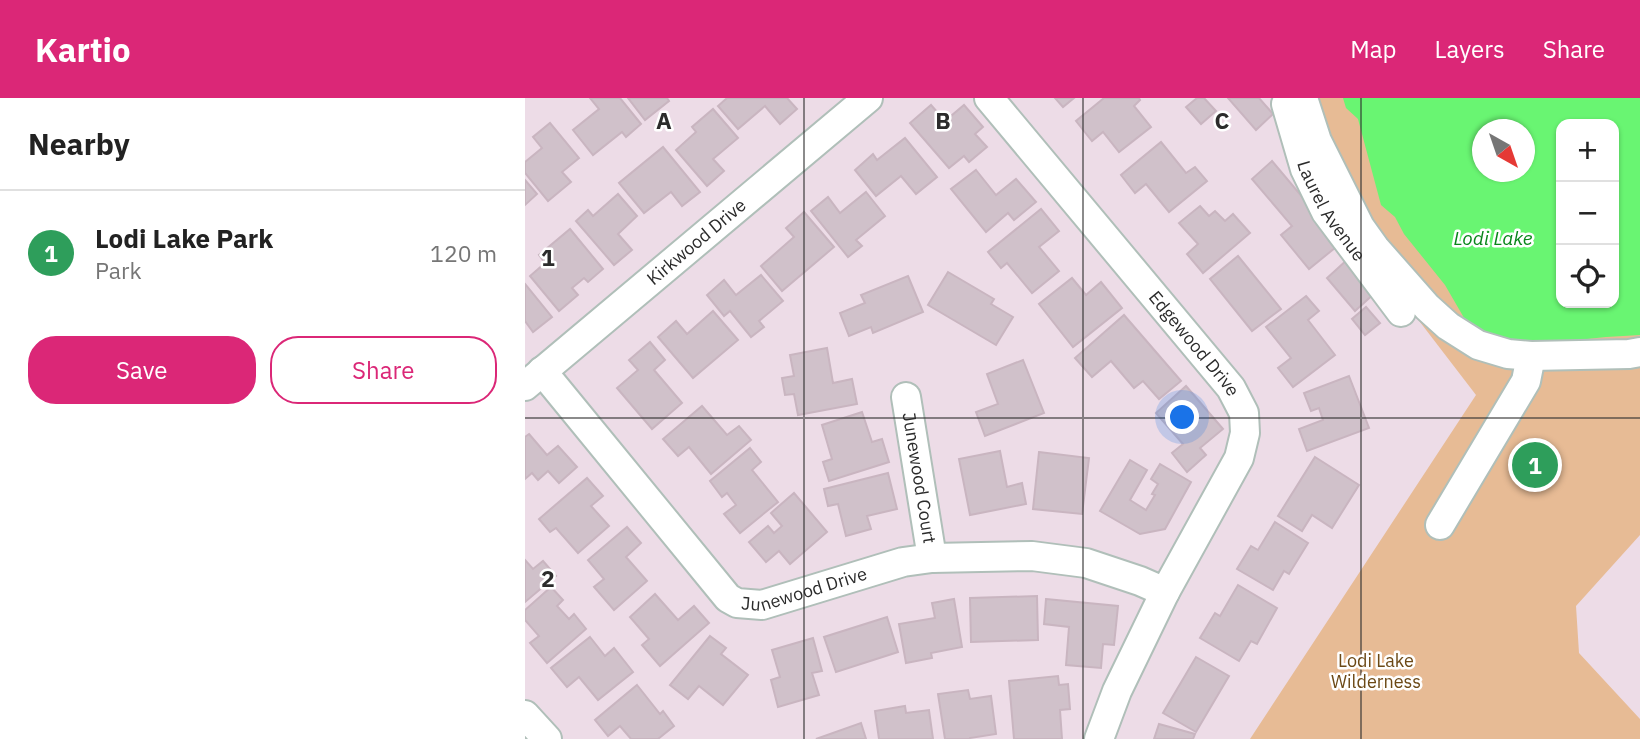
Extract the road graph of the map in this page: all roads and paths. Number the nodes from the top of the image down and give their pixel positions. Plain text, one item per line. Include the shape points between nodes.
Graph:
1 (868, 98) edge
2 (989, 98) edge
3 (1285, 98) edge
4 (1303, 98) edge
5 (1401, 312) dead end
6 (1640, 352) edge
7 (1531, 356) junction
8 (533, 379) edge
9 (906, 397) dead end
10 (1440, 524) dead end
11 (932, 558) junction
12 (1165, 592) junction
13 (525, 715) edge
14 (547, 739) edge
15 (1100, 739) edge

1 - 8 street, Kirkwood Drive
2 - 12 street, Edgewood Drive via 1231,388 1244,413 1239,458
3 - 5 street, Laurel Avenue via 1305,169 1326,212
4 - 7 street via 1317,141 1360,227 1427,307 1478,345
6 - 7 street
7 - 10 street via 1526,381
8 - 11 street, Junewood Drive via 737,603 762,605 903,562
9 - 11 street, Junewood Court
11 - 12 street, Junewood Drive via 1032,556 1086,563
12 - 15 street, Edgewood Drive via 1117,691
13 - 14 street

